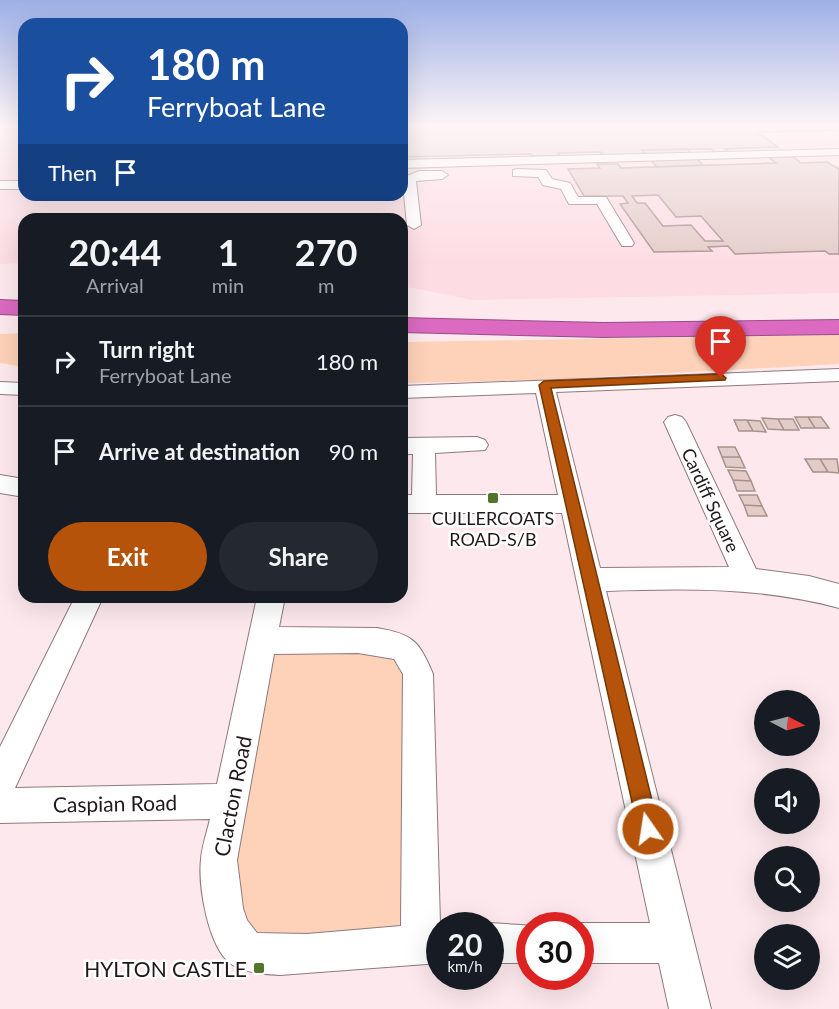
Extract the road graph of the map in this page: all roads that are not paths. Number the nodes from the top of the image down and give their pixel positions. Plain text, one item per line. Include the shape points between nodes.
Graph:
1 (429, 174) edge
2 (543, 174) edge
3 (0, 185) edge
4 (18, 185) edge
5 (408, 215) edge
6 (623, 237) dead end
7 (0, 294) edge
8 (18, 296) edge
9 (0, 307) edge
10 (18, 308) edge
11 (408, 313) edge
12 (839, 314) edge
13 (408, 325) edge
14 (839, 327) edge
15 (839, 375) edge
16 (544, 385) junction
17 (0, 388) edge
18 (18, 389) edge
19 (408, 392) edge
20 (675, 422) dead end
21 (477, 445) dead end
22 (413, 446) edge
23 (0, 484) edge
24 (18, 487) edge
25 (413, 503) edge
26 (573, 504) junction
27 (747, 578) junction
28 (591, 580) junction
29 (839, 596) edge
30 (86, 603) edge
31 (270, 603) edge
32 (264, 641) junction
33 (0, 783) edge
34 (229, 801) junction
35 (0, 806) edge
36 (429, 912) edge
37 (426, 943) edge
38 (594, 943) edge
39 (675, 943) junction
40 (690, 1009) edge

1 - 5 street via 411,178 409,184 411,231
2 - 6 street via 547,182 566,186 574,201 600,200
3 - 4 street
7 - 8 highway
9 - 10 highway
11 - 12 highway via 604,318
13 - 14 highway via 603,330
15 - 16 street
16 - 19 street
16 - 26 street
17 - 18 street
20 - 27 street, Cardiff Square
21 - 22 street
22 - 25 street
23 - 24 street
25 - 26 street
26 - 28 street
27 - 28 street
27 - 29 street
28 - 39 street
30 - 33 street
31 - 32 street, Clacton Road
32 - 34 street, Clacton Road
32 - 36 street, Clacton Road via 378,640 403,648 411,658 418,674
34 - 35 street, Caspian Road
34 - 37 street, Clacton Road via 219,860 221,903 239,942 248,951 277,955
38 - 39 street
39 - 40 street

